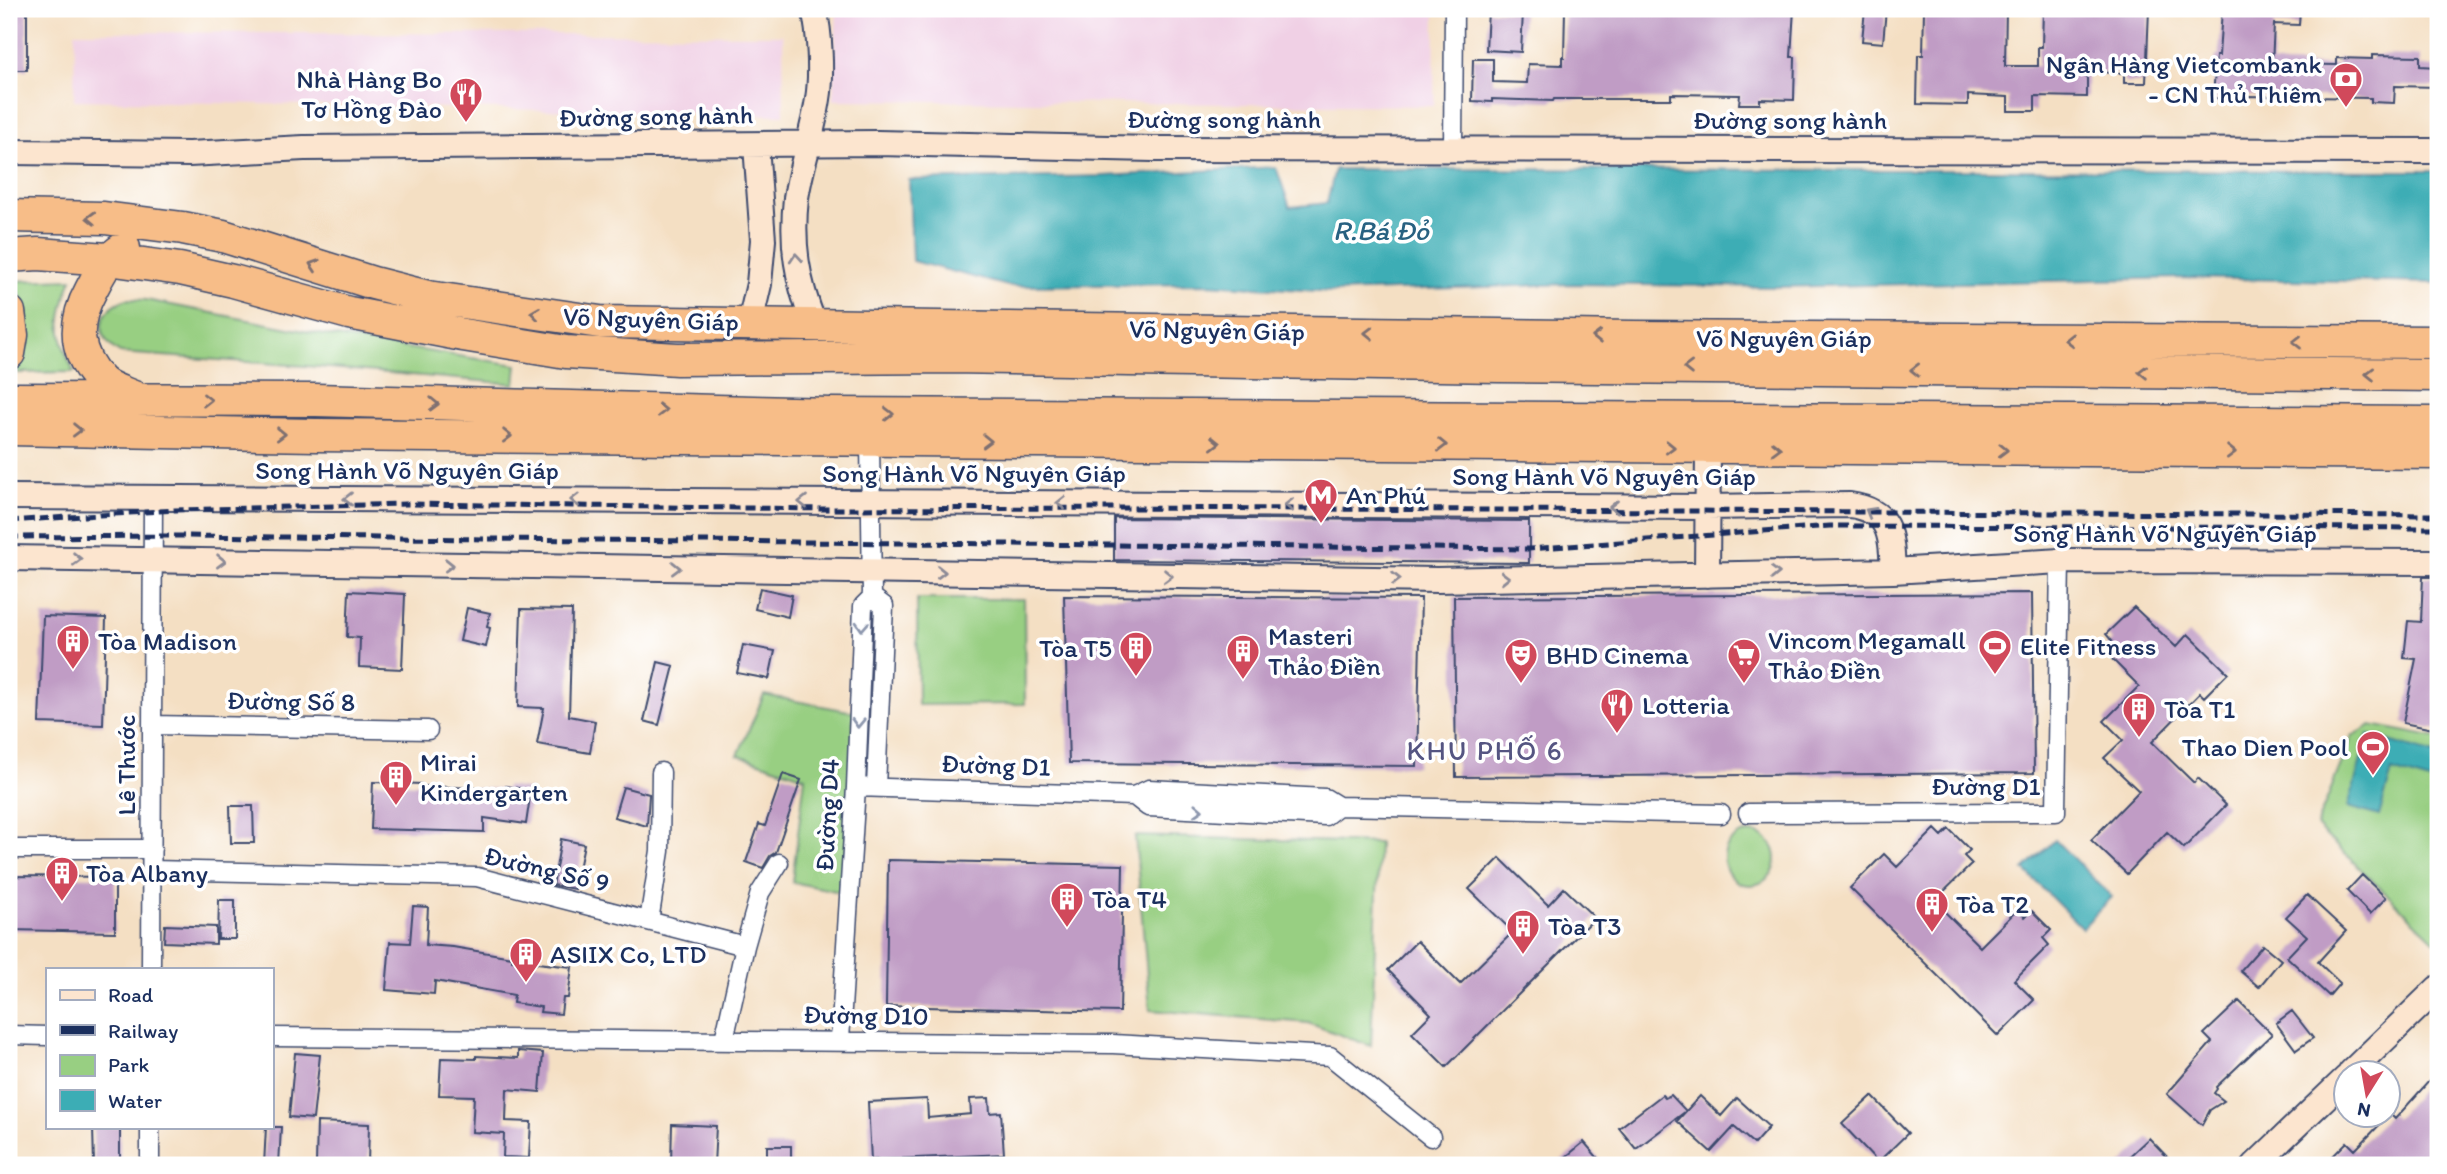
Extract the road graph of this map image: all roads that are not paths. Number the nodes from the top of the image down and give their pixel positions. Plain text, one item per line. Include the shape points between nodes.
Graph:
1 (814, 9) edge
2 (1454, 9) edge
3 (808, 144) junction
4 (756, 145) junction
5 (1452, 149) junction
6 (2438, 151) edge
7 (9, 152) edge
8 (9, 216) edge
9 (183, 228) junction
10 (9, 256) edge
11 (108, 259) junction
12 (180, 269) junction
13 (86, 299) junction
14 (9, 312) edge
15 (750, 323) junction
16 (814, 324) junction
17 (2438, 342) edge
18 (9, 353) edge
19 (2438, 375) edge
20 (9, 399) edge
21 (139, 399) junction
22 (2438, 423) edge
23 (9, 429) edge
24 (197, 433) junction
25 (870, 440) junction
26 (1708, 447) junction
27 (2438, 453) edge
28 (9, 497) edge
29 (153, 498) junction
30 (871, 502) junction
31 (1707, 507) junction
32 (9, 558) edge
33 (153, 560) junction
34 (2060, 561) junction
35 (2438, 562) edge
36 (872, 571) junction
37 (1893, 571) junction
38 (1707, 575) junction
39 (872, 597) junction
40 (861, 659) junction
41 (882, 660) junction
42 (152, 724) junction
43 (428, 730) dead end
44 (661, 772) dead end
45 (856, 787) junction
46 (876, 787) junction
47 (1748, 813) dead end
48 (1721, 814) dead end
49 (9, 849) edge
50 (152, 849) junction
51 (779, 863) dead end
52 (152, 870) junction
53 (649, 921) junction
54 (745, 946) junction
55 (151, 968) edge
56 (2438, 988) edge
57 (9, 1035) edge
58 (46, 1035) edge
59 (273, 1037) edge
60 (724, 1040) junction
61 (840, 1040) junction
62 (2366, 1058) edge
63 (2332, 1091) edge
64 (150, 1128) edge
65 (1431, 1137) dead end
66 (150, 1165) edge
67 (2255, 1165) edge

1 - 3 main road via 818,98
2 - 5 street
3 - 4 main road, Đường song hành
3 - 5 main road, Đường song hành
16 -> 3 main road via 799,281 795,236
4 - 7 main road, Đường song hành via 304,148 190,154
4 - 15 main road via 763,240
5 - 6 main road, Đường song hành
9 -> 8 highway, Võ Nguyên Giáp via 104,218
9 - 11 highway via 145,234
15 -> 9 highway, Võ Nguyên Giáp via 600,322 440,299
10 - 11 highway, Võ Nguyên Giáp
11 - 12 highway, Võ Nguyên Giáp
11 - 13 highway
12 - 13 highway via 112,284
19 -> 12 highway, Võ Nguyên Giáp via 951,357 677,359 566,352 463,335 349,313
13 - 21 highway via 77,330 86,359 103,382
14 - 18 highway
15 - 16 highway, Võ Nguyên Giáp
17 -> 16 highway, Võ Nguyên Giáp via 1634,337
20 - 21 highway
21 -> 22 highway via 831,414
21 - 24 highway
23 -> 24 highway
24 -> 25 highway
25 -> 26 highway
25 - 30 street, Đường D4
26 -> 27 highway
26 - 31 main road
28 - 29 main road, Song Hành Võ Nguyên Giáp
30 -> 29 main road, Song Hành Võ Nguyên Giáp
29 - 33 street, Lê Thước
31 -> 30 main road, Song Hành Võ Nguyên Giáp
30 - 36 street, Đường D4
37 -> 31 main road, Song Hành Võ Nguyên Giáp via 1888,527 1861,507
31 - 38 main road
32 -> 33 main road, Song Hành Võ Nguyên Giáp
33 -> 36 main road, Song Hành Võ Nguyên Giáp
33 - 42 street, Lê Thước
34 - 35 main road, Song Hành Võ Nguyên Giáp
34 - 37 main road, Song Hành Võ Nguyên Giáp
34 - 47 street, Đường D1 via 2056,812
36 -> 38 main road, Song Hành Võ Nguyên Giáp via 1437,580
36 - 39 street, Đường D4
38 -> 37 main road, Song Hành Võ Nguyên Giáp
39 -> 40 street, Đường D4 via 863,606
39 - 41 street, Đường D4 via 884,606
40 - 41 street
40 -> 45 street, Đường D4
41 - 46 street, Đường D4
42 - 43 street, Đường Số 8
42 - 50 street, Lê Thước
44 - 53 street via 660,851
45 - 46 street, Đường D1
45 - 61 street, Đường D4
46 - 48 street, Đường D1 via 1134,796 1148,807 1325,816 1338,806
49 - 50 street
50 - 52 street, Lê Thước
51 - 54 street via 760,893
52 - 53 street, Đường Số 9 via 477,877
52 - 55 street, Lê Thước
53 - 54 street, Đường Số 9
54 - 60 street
56 - 62 main road
57 - 58 street
59 - 60 street, Đường D10
60 - 61 street, Đường D10
61 - 65 street, Đường D10 via 1114,1044 1330,1055
63 - 67 main road
64 - 66 street

